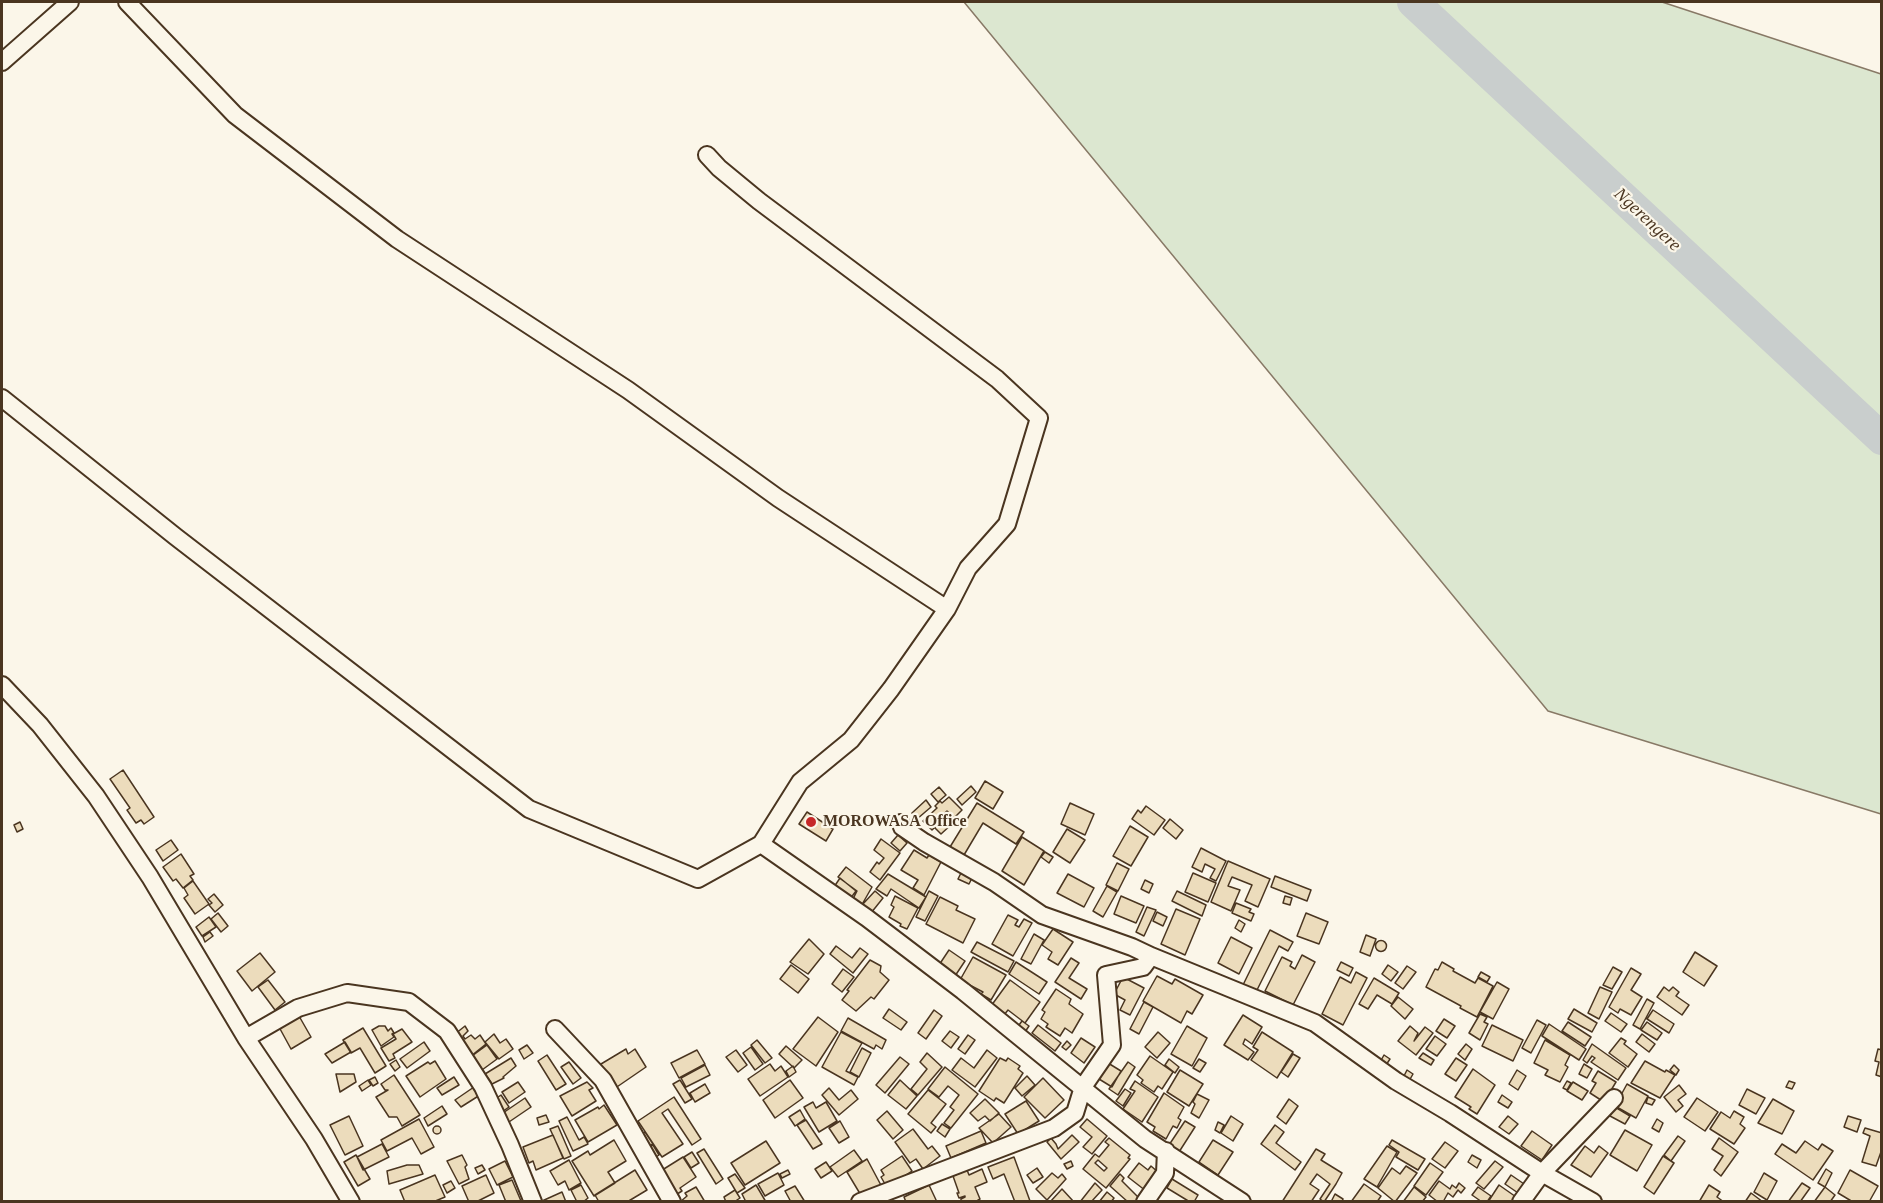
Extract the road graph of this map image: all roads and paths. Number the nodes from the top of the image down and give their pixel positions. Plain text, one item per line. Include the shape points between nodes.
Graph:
1 (70, 2) edge
2 (127, 2) edge
3 (2, 62) edge
4 (707, 155) dead end
5 (2, 398) edge
6 (946, 609) junction
7 (2, 685) edge
8 (901, 823) dead end
9 (760, 844) junction
10 (1151, 956) junction
11 (555, 1029) dead end
12 (246, 1038) junction
13 (1083, 1088) junction
14 (1614, 1098) dead end
15 (1166, 1151) junction
16 (1542, 1173) junction
17 (351, 1202) edge
18 (533, 1202) edge
19 (672, 1202) edge
20 (860, 1202) edge
21 (1145, 1202) edge
22 (1242, 1202) edge
23 (1521, 1202) edge
24 (1593, 1202) edge

1 - 3 street
2 - 6 street via 235,114 397,239 628,390 778,498
4 - 6 street via 797,230 997,379 1039,418 1007,524 968,568
5 - 9 street via 529,809 698,879
6 - 9 street via 850,740 800,782
7 - 12 street via 40,725 96,796 150,877
8 - 10 street via 924,842 1042,915
9 - 13 street via 867,918
10 - 13 street via 1143,966 1106,975 1112,1045
10 - 16 street via 1315,1023 1396,1081
11 - 19 street via 603,1080
12 - 17 street via 315,1139
12 - 18 street via 298,1008 347,993 409,1002 447,1031 483,1087
13 - 15 street via 1145,1139
13 - 20 street via 1075,1113 1054,1128
14 - 16 street
15 - 21 street via 1165,1173
15 - 22 street
16 - 23 street
16 - 24 street

